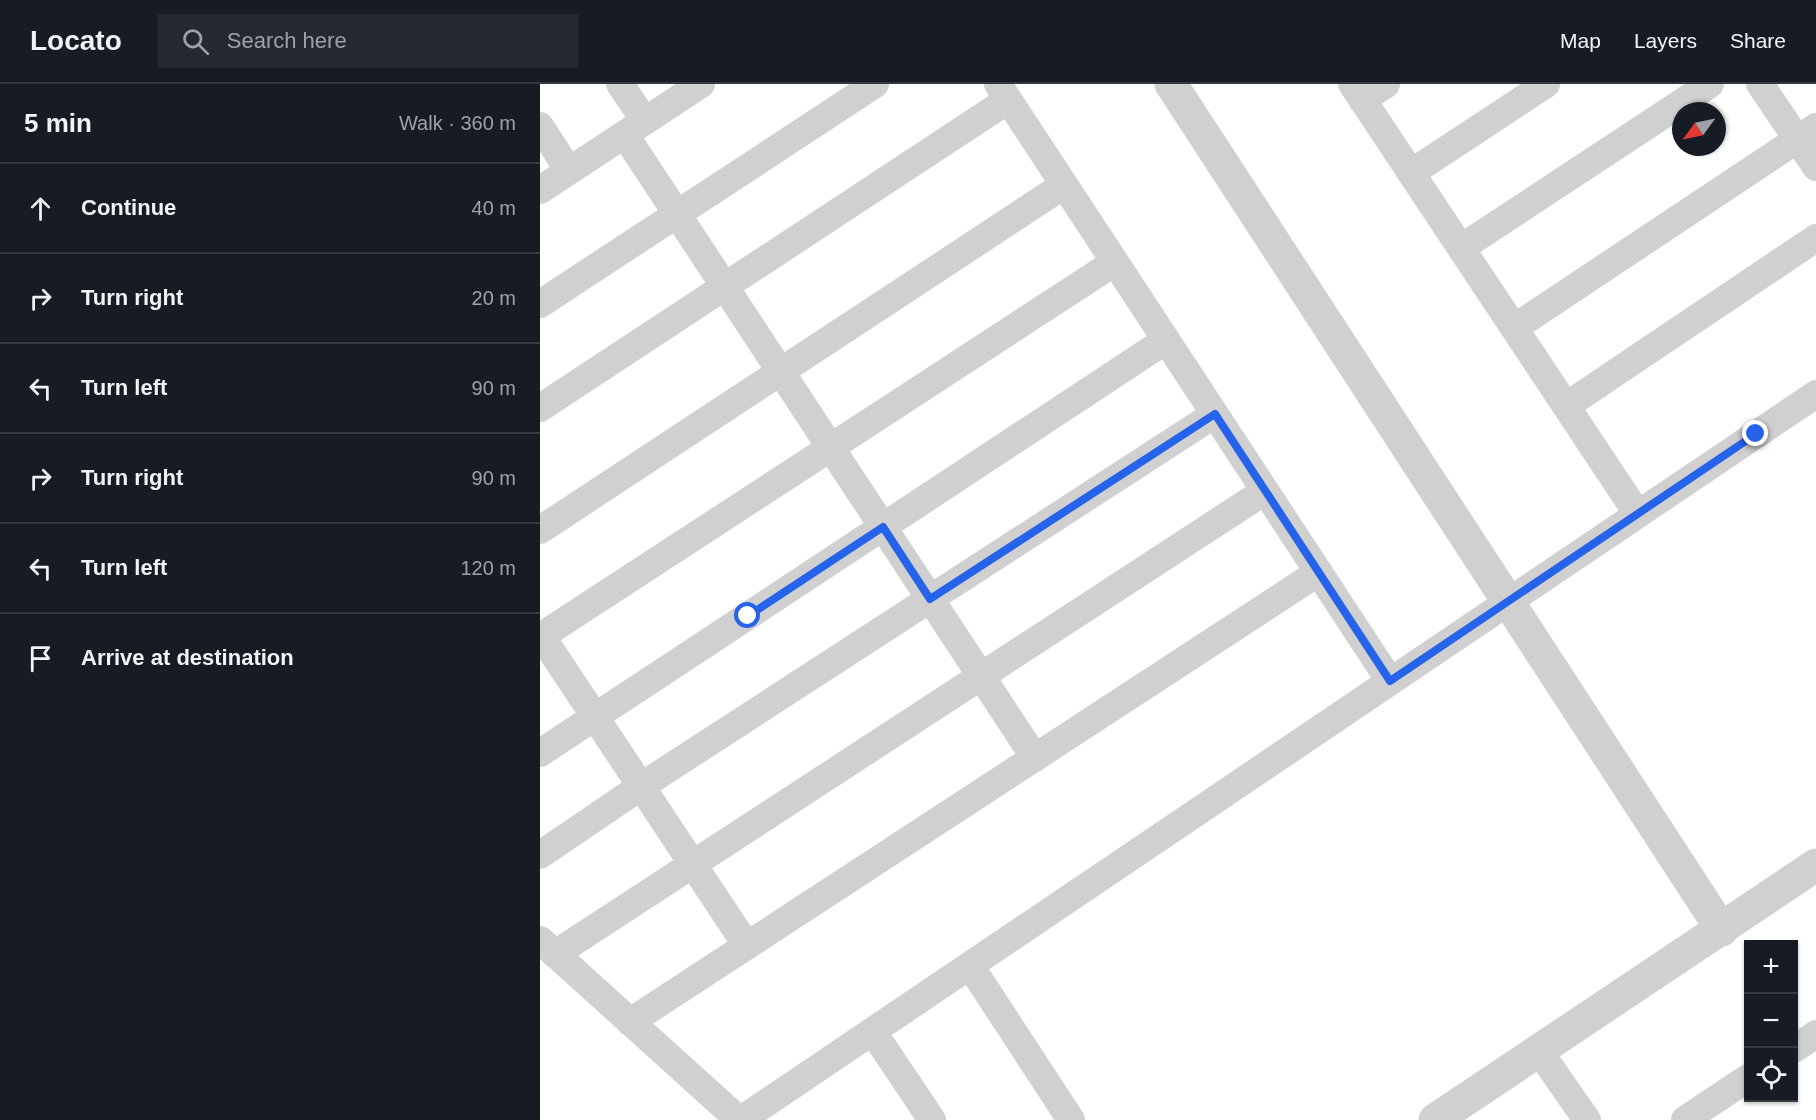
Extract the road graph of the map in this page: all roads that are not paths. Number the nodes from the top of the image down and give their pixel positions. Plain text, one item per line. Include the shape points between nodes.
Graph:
1 (620, 84) edge
2 (701, 84) edge
3 (875, 84) edge
4 (1171, 84) edge
5 (1386, 84) edge
6 (1546, 84) edge
7 (1710, 84) edge
8 (1760, 84) edge
9 (1003, 92) edge
10 (1357, 92) edge
11 (540, 126) edge
12 (635, 128) junction
13 (1807, 133) edge
14 (1816, 167) edge
15 (569, 171) junction
16 (1411, 173) junction
17 (1064, 185) junction
18 (540, 190) edge
19 (677, 214) junction
20 (1816, 238) edge
21 (1461, 248) junction
22 (1115, 262) junction
23 (725, 287) junction
24 (540, 304) edge
25 (1514, 328) junction
26 (1166, 340) junction
27 (781, 372) junction
28 (1816, 394) edge
29 (1566, 406) junction
30 (540, 408) edge
31 (1215, 414) junction
32 (830, 447) junction
33 (1265, 491) junction
34 (1637, 513) junction
35 (883, 527) junction
36 (540, 530) edge
37 (1319, 572) junction
38 (930, 599) junction
39 (1507, 600) junction
40 (540, 636) edge
41 (981, 676) junction
42 (1390, 681) junction
43 (595, 717) junction
44 (540, 753) edge
45 (1035, 758) junction
46 (640, 787) junction
47 (540, 855) edge
48 (692, 864) junction
49 (1816, 866) edge
50 (1722, 930) junction
51 (747, 946) junction
52 (548, 947) edge
53 (971, 967) junction
54 (630, 1022) junction
55 (873, 1032) junction
56 (1816, 1034) edge
57 (1795, 1048) edge
58 (1539, 1051) junction
59 (1744, 1081) edge
60 (740, 1120) edge
61 (932, 1120) edge
62 (1071, 1120) edge
63 (1435, 1120) edge
64 (1587, 1120) edge
65 (1685, 1120) edge

1 - 12 street
2 - 12 street
3 - 19 street
4 - 39 street
5 - 10 street
6 - 16 street
7 - 21 street
8 - 13 street
9 - 17 street
9 - 23 street
10 - 16 street
11 - 15 street
12 - 15 street
12 - 19 street
13 - 14 street
13 - 25 street
15 - 18 street
16 - 21 street
17 - 22 street
17 - 27 street
19 - 23 street
19 - 24 street
20 - 29 street
21 - 25 street
22 - 26 street
22 - 32 street
23 - 27 street
23 - 30 street
25 - 29 street
26 - 31 street
26 - 35 street
27 - 32 street
27 - 36 street
28 - 34 street
29 - 34 street
31 - 33 street
31 - 38 street
32 - 35 street
32 - 40 street
33 - 37 street
33 - 41 street
34 - 39 street
35 - 38 street
35 - 43 street
37 - 42 street
37 - 45 street
38 - 41 street
38 - 46 street
39 - 42 street
39 - 50 street
40 - 43 street
41 - 45 street
41 - 48 street
42 - 53 street
43 - 44 street
43 - 46 street
45 - 51 street
46 - 47 street
46 - 48 street
48 - 51 street
48 - 52 street
49 - 50 street
50 - 58 street
51 - 54 street
52 - 54 street
53 - 55 street
53 - 62 street
54 - 60 street
55 - 60 street
55 - 61 street
56 - 57 street
58 - 63 street
58 - 64 street
59 - 65 street

